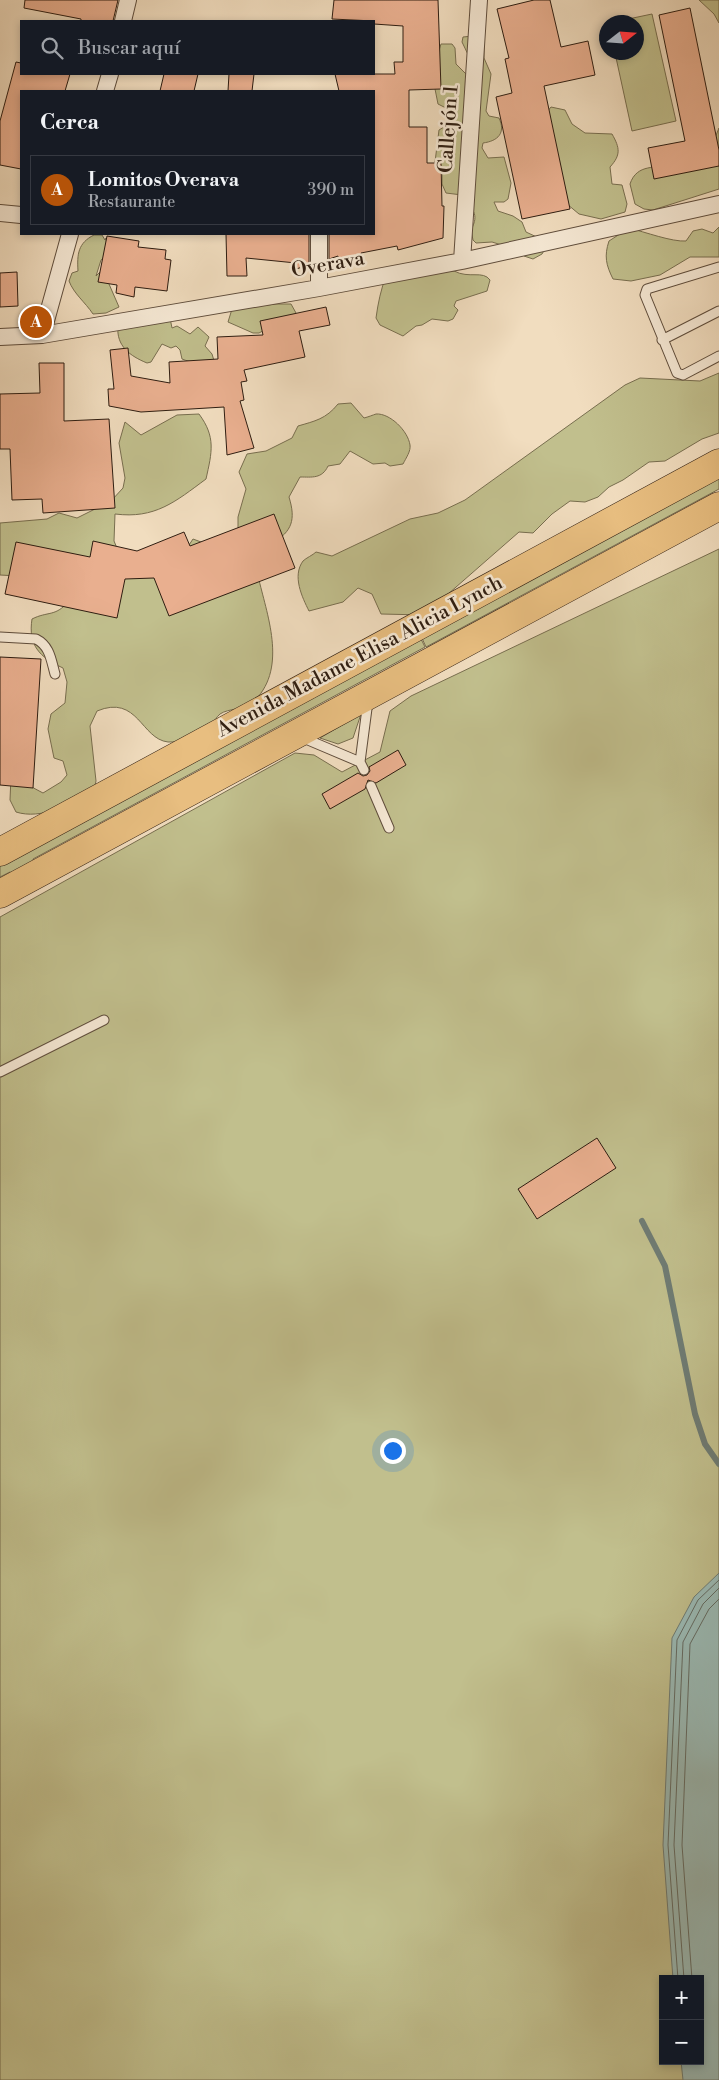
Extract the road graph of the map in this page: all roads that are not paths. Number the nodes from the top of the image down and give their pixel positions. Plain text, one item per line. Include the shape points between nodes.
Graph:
1 (128, 0) edge
2 (479, 0) edge
3 (123, 20) edge
4 (110, 75) edge
5 (106, 90) edge
6 (719, 204) edge
7 (0, 213) edge
8 (20, 215) edge
9 (70, 235) edge
10 (319, 235) edge
11 (462, 260) junction
12 (719, 267) edge
13 (319, 288) junction
14 (719, 311) edge
15 (42, 335) junction
16 (0, 336) edge
17 (662, 340) junction
18 (719, 356) edge
19 (719, 463) edge
20 (719, 506) edge
21 (0, 637) edge
22 (56, 674) dead end
23 (369, 696) junction
24 (296, 735) junction
25 (371, 786) dead end
26 (389, 828) dead end
27 (0, 852) edge
28 (0, 894) edge
29 (104, 1020) dead end
30 (0, 1072) edge

1 - 3 street
2 - 11 street, Callejón 1
4 - 5 street
6 - 11 street, Overava
7 - 8 street
9 - 15 street
10 - 13 street
11 - 13 street, Overava
12 - 17 lane via 647,289 645,295
13 - 15 street, Overava
14 - 17 lane
15 - 16 street, Overava
17 - 18 lane via 677,373 683,375
19 - 27 highway, Avenida Madame Elisa Alicia Lynch
20 - 23 highway, Avenida Madame Elisa Alicia Lynch
21 - 22 lane via 41,642 47,647
23 - 24 highway, Avenida Madame Elisa Alicia Lynch
23 - 24 lane via 362,766
24 - 28 highway, Avenida Madame Elisa Alicia Lynch
25 - 26 lane
29 - 30 lane

